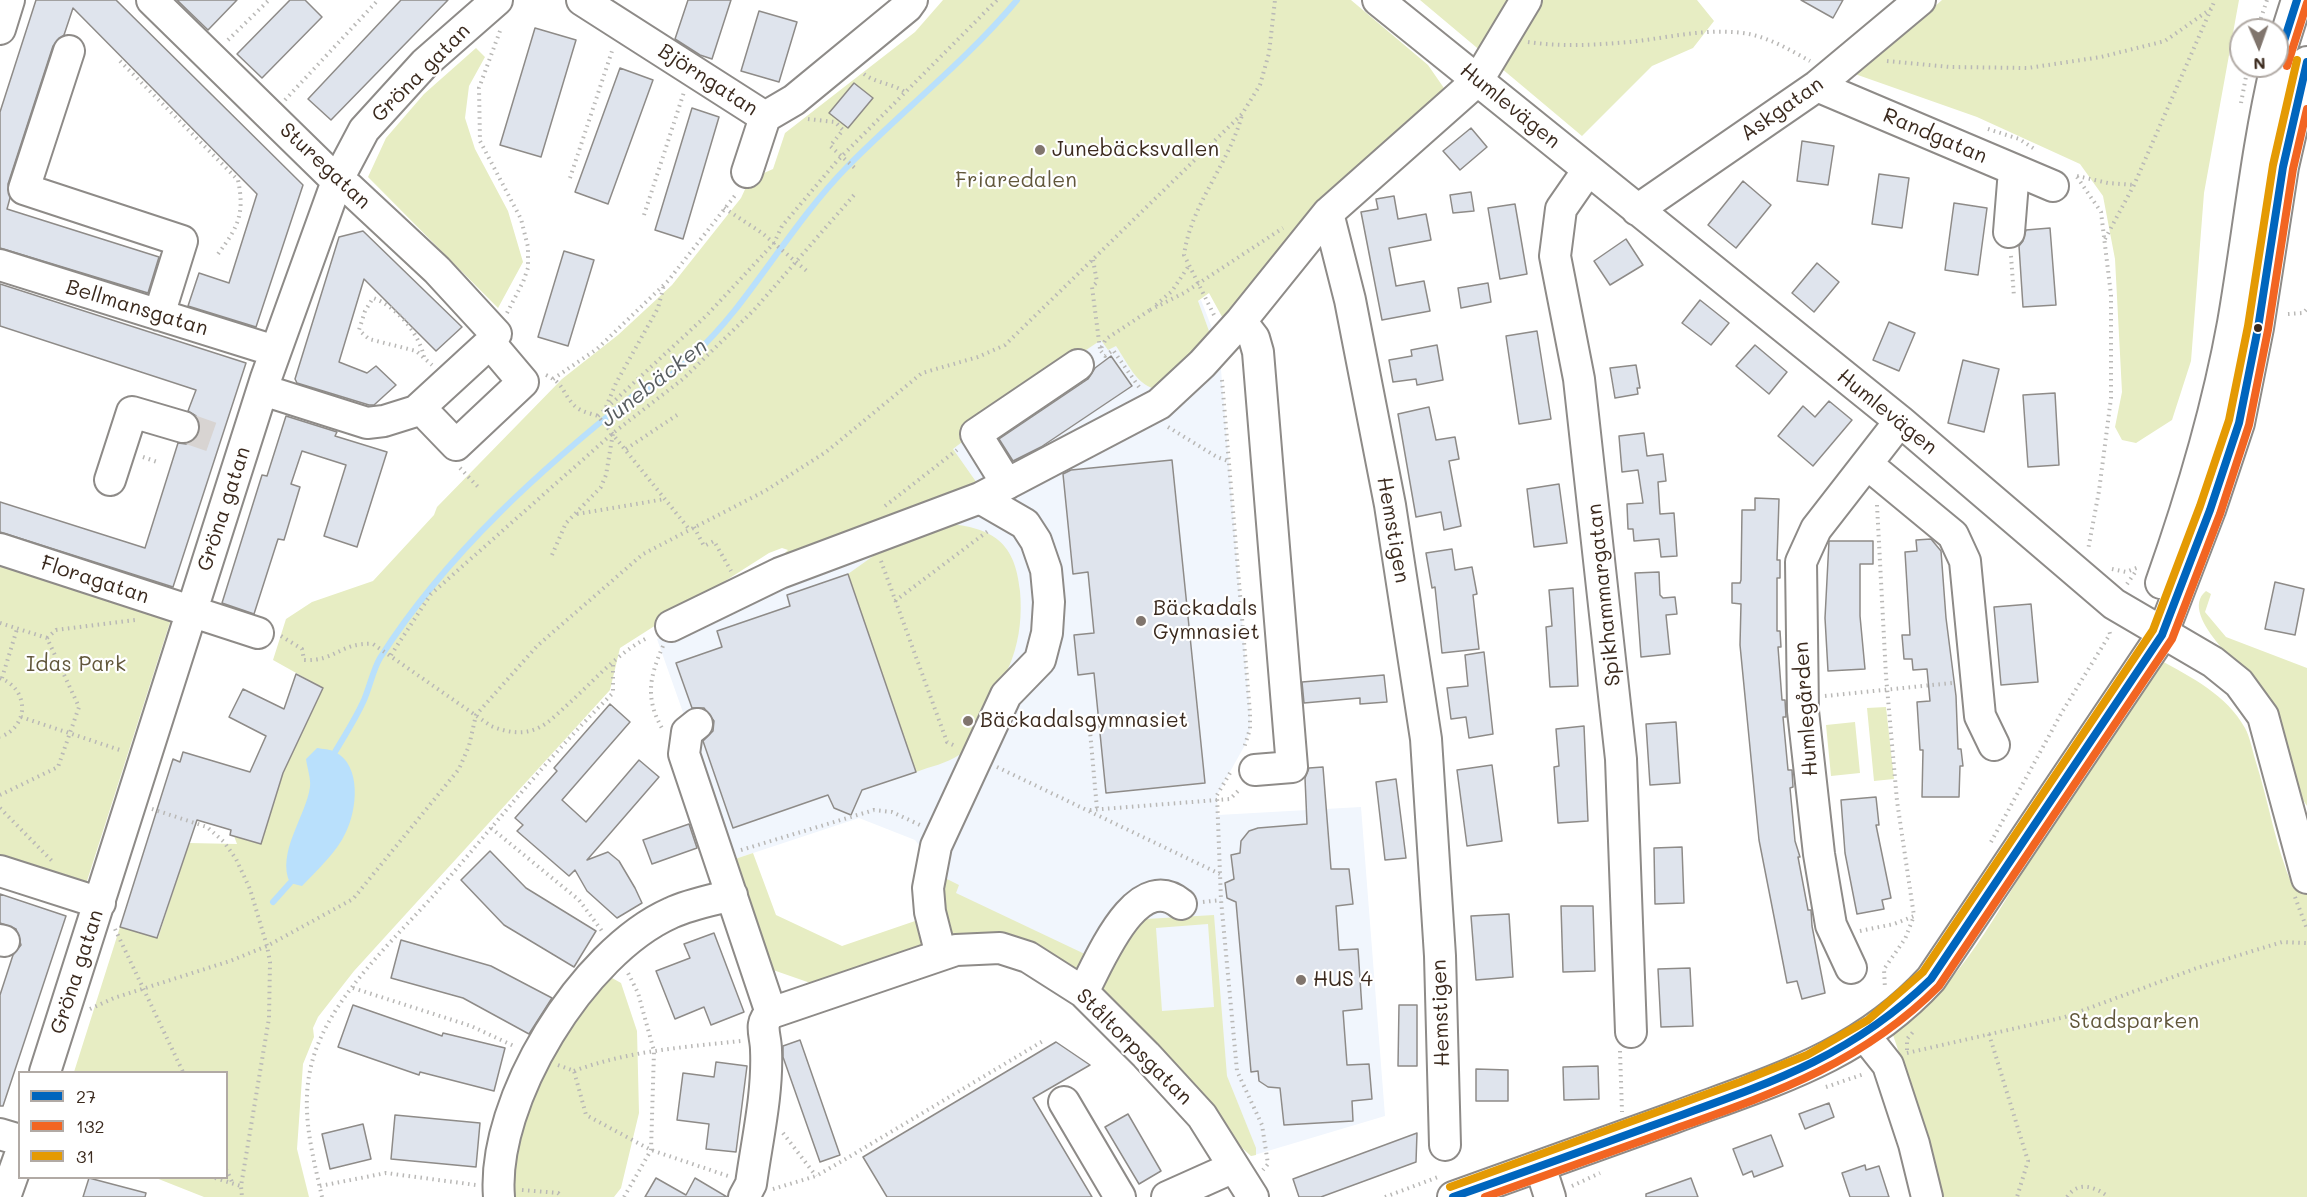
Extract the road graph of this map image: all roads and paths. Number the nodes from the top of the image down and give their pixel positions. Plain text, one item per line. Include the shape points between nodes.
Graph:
1 (9, 0) edge
2 (152, 0) edge
3 (269, 0) edge
4 (378, 0) edge
5 (497, 0) edge
6 (582, 0) edge
7 (912, 0) edge
8 (997, 0) edge
9 (1275, 0) edge
10 (1378, 0) edge
11 (1526, 0) edge
12 (1920, 0) edge
13 (2215, 0) edge
14 (2267, 0) edge
15 (2297, 0) edge
16 (2212, 8) junction
17 (2261, 18) edge
18 (621, 24) junction
19 (2289, 26) edge
20 (0, 28) edge
21 (501, 30) dead end
22 (1503, 39) junction
23 (69, 51) dead end
24 (211, 58) junction
25 (120, 61) dead end
26 (2307, 62) edge
27 (692, 69) junction
28 (1833, 72) junction
29 (865, 76) dead end
30 (2245, 78) edge
31 (2274, 78) edge
32 (1478, 80) junction
33 (2241, 92) dead end
34 (906, 93) junction
35 (794, 100) junction
36 (1242, 114) junction
37 (271, 116) junction
38 (765, 117) junction
39 (1978, 126) dead end
40 (2038, 151) dead end
41 (843, 156) junction
42 (857, 170) dead end
43 (1588, 170) junction
44 (2013, 170) junction
45 (747, 172) joint
46 (570, 177) dead end
47 (2065, 177) junction
48 (337, 181) junction
49 (2134, 185) junction
50 (854, 195) dead end
51 (724, 208) junction
52 (1637, 210) junction
53 (1328, 213) junction
54 (644, 215) dead end
55 (1287, 225) dead end
56 (2008, 232) joint
57 (2104, 241) junction
58 (774, 243) junction
59 (218, 254) dead end
60 (795, 260) junction
61 (1093, 260) junction
62 (0, 265) edge
63 (1188, 267) junction
64 (809, 273) dead end
65 (664, 284) junction
66 (1198, 284) junction
67 (2014, 297) dead end
68 (2307, 309) edge
69 (1150, 310) junction
70 (2288, 314) dead end
71 (159, 315) junction
72 (1233, 330) junction
73 (1096, 332) dead end
74 (493, 338) junction
75 (275, 351) junction
76 (424, 357) junction
77 (1078, 365) dead end
78 (538, 371) dead end
79 (553, 379) junction
80 (448, 380) junction
81 (263, 390) junction
82 (605, 409) junction
83 (1149, 409) junction
84 (677, 415) dead end
85 (597, 416) junction
86 (429, 417) dead end
87 (1899, 421) junction
88 (183, 427) tunnel mouth
89 (613, 433) junction
90 (976, 434) junction
91 (626, 449) junction
92 (1228, 461) dead end
93 (456, 464) dead end
94 (1871, 468) junction
95 (110, 480) dead end
96 (479, 488) dead end
97 (997, 497) junction
98 (665, 499) junction
99 (882, 508) dead end
100 (576, 514) junction
101 (691, 528) junction
102 (0, 549) edge
103 (552, 555) dead end
104 (2086, 559) dead end
105 (734, 576) dead end
106 (895, 601) dead end
107 (190, 612) junction
108 (138, 620) dead end
109 (0, 623) edge
110 (671, 627) junction
111 (16, 629) junction
112 (2154, 629) junction
113 (258, 633) dead end
114 (47, 638) junction
115 (292, 642) dead end
116 (391, 656) junction
117 (614, 662) junction
118 (1, 678) edge
119 (1977, 680) junction
120 (1887, 690) junction
121 (1803, 698) junction
122 (476, 715) junction
123 (21, 717) junction
124 (1062, 723) dead end
125 (697, 724) dead end
126 (70, 732) junction
127 (0, 737) edge
128 (1994, 745) dead end
129 (684, 754) junction
130 (145, 759) junction
131 (1256, 770) joint
132 (0, 795) edge
133 (154, 799) dead end
134 (0, 808) edge
135 (152, 809) junction
136 (1097, 809) junction
137 (1088, 810) dead end
138 (148, 820) dead end
139 (2301, 830) edge
140 (941, 835) junction
141 (750, 848) dead end
142 (58, 866) dead end
143 (0, 871) edge
144 (2307, 878) edge
145 (732, 895) junction
146 (100, 903) junction
147 (1181, 904) dead end
148 (1914, 916) junction
149 (1836, 935) junction
150 (111, 938) dead end
151 (2307, 943) edge
152 (267, 946) junction
153 (941, 955) junction
154 (1851, 968) dead end
155 (353, 988) junction
156 (142, 990) junction
157 (1083, 992) junction
158 (1886, 992) dead end
159 (91, 999) dead end
160 (769, 1026) junction
161 (1631, 1032) joint
162 (1989, 1034) junction
163 (1865, 1036) junction
164 (1044, 1041) dead end
165 (1907, 1053) dead end
166 (536, 1057) junction
167 (45, 1071) edge
168 (182, 1071) edge
169 (574, 1071) junction
170 (1064, 1102) dead end
171 (1622, 1113) dead end
172 (0, 1134) edge
173 (18, 1139) edge
174 (1445, 1145) dead end
175 (18, 1161) edge
176 (1540, 1166) junction
177 (1234, 1167) junction
178 (228, 1174) edge
179 (218, 1179) edge
180 (232, 1184) junction
181 (241, 1186) junction
182 (320, 1186) junction
183 (747, 1191) edge
184 (499, 1192) edge
185 (5, 1197) edge
186 (242, 1197) edge
187 (322, 1197) edge
188 (562, 1197) edge
189 (1120, 1197) edge
190 (1167, 1197) edge
191 (1253, 1197) edge
192 (1453, 1197) edge
193 (1550, 1197) edge
194 (1927, 1197) edge
195 (2017, 1197) edge
196 (2067, 1197) edge
197 (2109, 1197) edge

1 - 20 street
2 - 24 street, Sturegatan
3 - 24 path
4 - 37 path
5 - 48 street, Gröna gatan via 425,63 364,130
6 - 18 street, Björngatan
7 - 35 street, Björngatan
8 - 34 path
9 - 36 path via 1269,53 1260,85
10 - 32 street, Humlevägen
11 - 22 street
12 - 28 street, Askgatan
13 - 16 path
14 - 17 path
15 - 19 street
16 - 28 path via 2165,41 2101,57 2028,68
16 - 49 path
18 - 27 street, Björngatan
18 - 46 path
21 - 74 path via 479,88 480,141 521,219 528,268
22 - 28 path via 1556,46 1630,42 1693,31 1745,33 1782,46
22 - 32 street
23 - 71 street via 24,189 182,241
24 - 37 street, Sturegatan
25 - 59 path via 238,180 242,201 237,228
26 - 112 street via 2283,167 2239,423 2210,510
27 - 38 street, Björngatan
27 - 54 path
28 - 44 street, Randgatan
28 - 52 street, Askgatan
29 - 34 path via 894,84
30 - 33 path
31 - 112 street via 2256,166 2233,324 2207,442
32 - 43 street, Humlevägen
32 - 53 street
34 - 41 path
35 - 38 street, Björngatan
35 - 41 path via 810,121 835,122 843,130 830,146
36 - 61 path
36 - 63 path via 1236,139 1186,239 1184,255
37 - 48 street, Sturegatan
38 - 45 street
39 - 40 path via 2019,139
41 - 42 path
41 - 58 path via 782,226
43 - 52 street, Humlevägen
43 - 161 street, Spikhammargatan via 1561,209 1556,256 1579,379 1619,735
44 - 47 street, Randgatan
44 - 56 street
45 - 51 path via 742,186
47 - 49 path
47 - 57 path via 2100,212
48 - 74 street, Sturegatan via 350,188 437,270
48 - 75 street, Gröna gatan
49 - 57 path
50 - 60 path
51 - 58 path
51 - 65 path
52 - 87 street, Humlevägen
53 - 72 street
53 - 174 street, Hemstigen via 1350,300 1390,505 1426,739 1440,956
55 - 66 path
56 - 67 path
57 - 104 path via 2111,295 2111,398
58 - 60 path
58 - 82 path via 707,315
60 - 64 path
60 - 89 path via 754,310 683,380
61 - 73 path via 1097,282 1092,286
61 - 101 path via 1005,345 922,373 826,452 765,490
62 - 71 street, Bellmansgatan
63 - 66 path
63 - 69 path via 1172,291
65 - 79 path via 597,349
65 - 82 path via 658,308
66 - 69 path
66 - 72 path
68 - 70 path
69 - 83 path via 1106,339 1100,350 1105,356 1113,350
71 - 75 street, Bellmansgatan
72 - 83 street via 1202,364
72 - 131 street via 1254,338 1257,352 1292,767
74 - 80 street
74 - 86 street, Sturegatan via 523,382 456,445
75 - 81 street, Gröna gatan
76 - 76 path via 416,351 369,339 359,330 373,298 388,304 421,343
76 - 80 path
77 - 90 street
78 - 79 path
79 - 85 path via 567,392 571,402
80 - 81 street via 416,411 367,423
81 - 107 street, Gröna gatan via 232,444
82 - 85 path
83 - 92 path via 1204,450
83 - 97 street
84 - 91 path
85 - 89 path
87 - 94 street, Humlegården
87 - 112 street, Humlevägen via 2114,604
88 - 95 street via 132,412
89 - 91 path
89 - 100 path via 601,487
89 - 116 path via 431,594
90 - 97 street
90 - 99 path
91 - 98 path
93 - 96 path
94 - 119 street via 1953,535 1965,561
94 - 120 path
94 - 121 street, Humlegården via 1816,529 1801,562
97 - 106 path via 989,531
97 - 110 street via 780,573
97 - 140 street via 1036,541 1046,570 1047,633 1040,660 1006,695 999,708
98 - 100 path
98 - 101 path
100 - 103 path via 566,523
101 - 105 path via 704,546 714,541
101 - 122 path via 643,554 537,646
102 - 107 street, Floragatan
107 - 113 street, Floragatan
107 - 130 street, Gröna gatan
108 - 114 path via 56,630
109 - 111 path
110 - 117 path via 638,643
110 - 129 path via 650,679 650,698 665,734
111 - 114 path
111 - 118 path
112 - 139 street, Humlevägen via 2213,662 2253,699 2263,716
112 - 163 street via 2067,777 1931,979
114 - 126 path via 79,707
115 - 116 path via 302,649 304,660 319,661 358,643 373,644
116 - 122 path
117 - 122 path via 537,729 506,732
117 - 155 path via 612,693
118 - 123 path via 17,689 23,707
119 - 120 path
119 - 128 street via 1980,716
120 - 121 path
120 - 148 path
121 - 149 street, Humlegården via 1819,854
122 - 152 path via 459,769 366,886 353,898
123 - 126 path
123 - 127 path via 11,732
124 - 136 path via 1089,720
125 - 129 street via 687,732
126 - 130 path
126 - 132 path via 58,767
129 - 145 street
130 - 146 street, Gröna gatan
131 - 136 path via 1230,798
133 - 135 path
134 - 142 path
135 - 138 path
135 - 152 path via 207,827 224,842 249,889
136 - 137 path
139 - 144 street, Humlevägen
140 - 141 path via 892,812 874,810
140 - 153 street via 928,888
143 - 146 street
145 - 160 street
145 - 166 street via 670,913 616,949 558,1016
146 - 167 street, Gröna gatan
147 - 157 street via 1173,897 1159,895 1137,904 1115,932
148 - 149 path via 1894,924
148 - 158 path via 1905,939 1884,969
149 - 154 street, Humlegården
150 - 156 path via 115,928
151 - 162 path via 2282,942 2197,968 2065,1017
152 - 156 path
152 - 181 path via 269,1018
153 - 157 street, Ståltorpsgatan via 956,950 1000,948 1028,957
153 - 160 street, Ståltorpsgatan
155 - 166 path via 471,1026
155 - 182 path via 329,1020 310,1070 308,1133
156 - 159 path via 88,1010
156 - 168 path
157 - 177 street, Ståltorpsgatan via 1202,1116
160 - 169 path via 607,1059
160 - 183 street
161 - 171 path via 1619,1054
162 - 165 path
162 - 195 path via 2028,1161
163 - 176 street via 1808,1068
163 - 194 street via 1888,1065
164 - 183 path via 816,1176 769,1191
166 - 169 path
166 - 184 street via 518,1092 497,1173
169 - 183 path via 586,1116 651,1150
170 - 189 street
172 - 173 street
175 - 185 street
176 - 192 street
176 - 193 street
177 - 190 street
177 - 191 street, Ståltorpsgatan
178 - 180 path
179 - 180 path
180 - 181 path
181 - 186 path
182 - 184 path via 386,1173
182 - 187 path
184 - 188 path via 558,1193
196 - 197 path via 2074,1188 2086,1186

